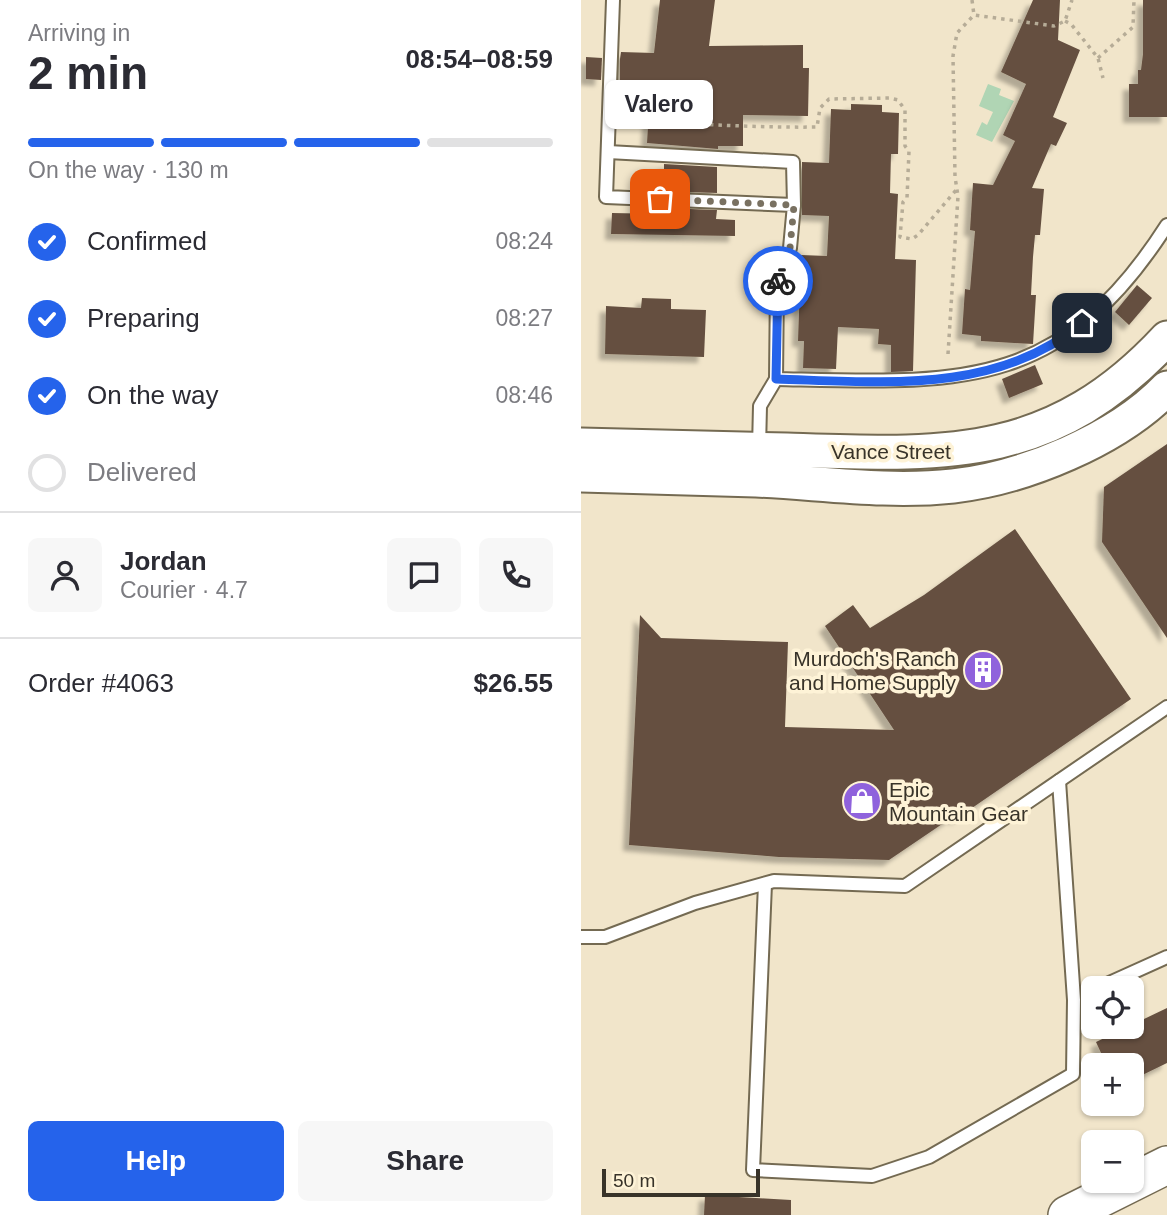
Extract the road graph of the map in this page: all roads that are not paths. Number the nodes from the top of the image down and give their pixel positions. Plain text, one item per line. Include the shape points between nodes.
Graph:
1 (613, 0) edge
2 (608, 152) junction
3 (794, 205) junction
4 (1167, 225) edge
5 (1163, 241) edge
6 (1167, 338) edge
7 (776, 379) junction
8 (1167, 388) edge
9 (581, 445) edge
10 (759, 449) junction
11 (581, 475) edge
12 (1167, 707) edge
13 (1059, 780) junction
14 (765, 884) junction
15 (581, 937) edge
16 (1167, 957) edge
17 (1124, 976) edge
18 (1081, 996) edge
19 (1074, 999) junction
20 (1167, 1165) edge
21 (1067, 1215) edge

1 - 2 lane
2 - 3 lane via 793,162
2 - 3 lane via 606,197
3 - 7 lane via 790,248 777,283
4 - 5 lane
5 - 7 lane via 1064,338 989,371 920,381
6 - 10 street, Vance Street via 1094,401 1024,435 957,451
7 - 10 lane via 760,406
8 - 11 street, Vance Street via 1137,414 1078,449 955,486
9 - 10 street, Vance Street
12 - 13 lane
13 - 14 lane via 905,886
13 - 19 lane
14 - 15 lane via 695,903 605,937
14 - 19 lane via 753,1170 872,1176 929,1157 1073,1074
16 - 17 lane
18 - 19 lane
20 - 21 main road

